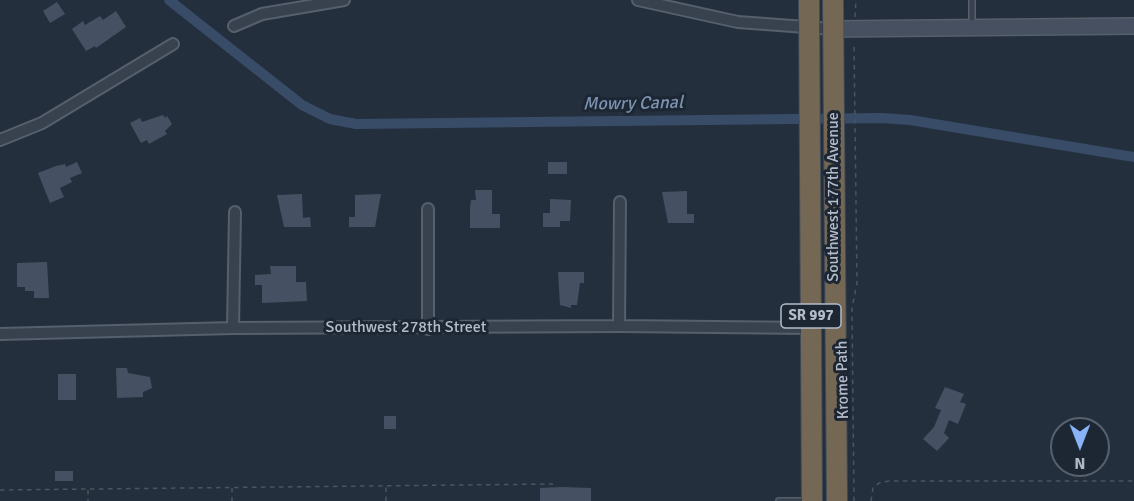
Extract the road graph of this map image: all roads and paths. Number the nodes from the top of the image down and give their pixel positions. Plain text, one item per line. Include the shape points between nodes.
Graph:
1 (345, 0) edge
2 (638, 0) edge
3 (809, 0) edge
4 (833, 0) edge
5 (856, 0) edge
6 (972, 0) edge
7 (854, 20) dead end
8 (809, 25) junction
9 (234, 26) dead end
10 (1134, 26) edge
11 (972, 28) junction
12 (833, 29) junction
13 (854, 43) dead end
14 (173, 44) dead end
15 (0, 140) edge
16 (620, 202) dead end
17 (428, 209) dead end
18 (235, 212) dead end
19 (619, 326) junction
20 (233, 328) junction
21 (811, 328) junction
22 (428, 329) junction
23 (0, 334) edge
24 (836, 370) junction
25 (1134, 481) edge
26 (553, 484) dead end
27 (386, 486) junction
28 (232, 488) junction
29 (88, 489) junction
30 (0, 490) edge
31 (88, 501) edge
32 (232, 501) edge
33 (386, 501) edge
34 (779, 501) edge
35 (812, 501) edge
36 (837, 501) edge
37 (854, 501) edge
38 (871, 501) edge

1 - 9 street via 262,14
2 - 8 street via 738,22
3 - 8 highway, Southwest 177th Avenue / SR 997
4 - 12 highway, Southwest 177th Avenue / SR 997
5 - 7 path
6 - 11 lane
8 - 12 street
8 - 21 highway, Southwest 177th Avenue / SR 997
10 - 11 street
11 - 12 street
12 - 24 highway, Southwest 177th Avenue / SR 997
13 - 37 path, Krome Path
14 - 15 street via 42,123
16 - 19 street
17 - 22 street
18 - 20 street
19 - 21 street, Southwest 278th Street
19 - 22 street, Southwest 278th Street
20 - 22 street, Southwest 278th Street
20 - 23 street, Southwest 278th Street
21 - 24 highway
21 - 35 highway, Southwest 177th Avenue / SR 997
24 - 36 highway, Southwest 177th Avenue / SR 997
25 - 38 path via 889,481 873,488
26 - 27 path
27 - 28 path
27 - 33 path
28 - 29 path
28 - 32 path
29 - 30 path
29 - 31 path
34 - 35 lane

